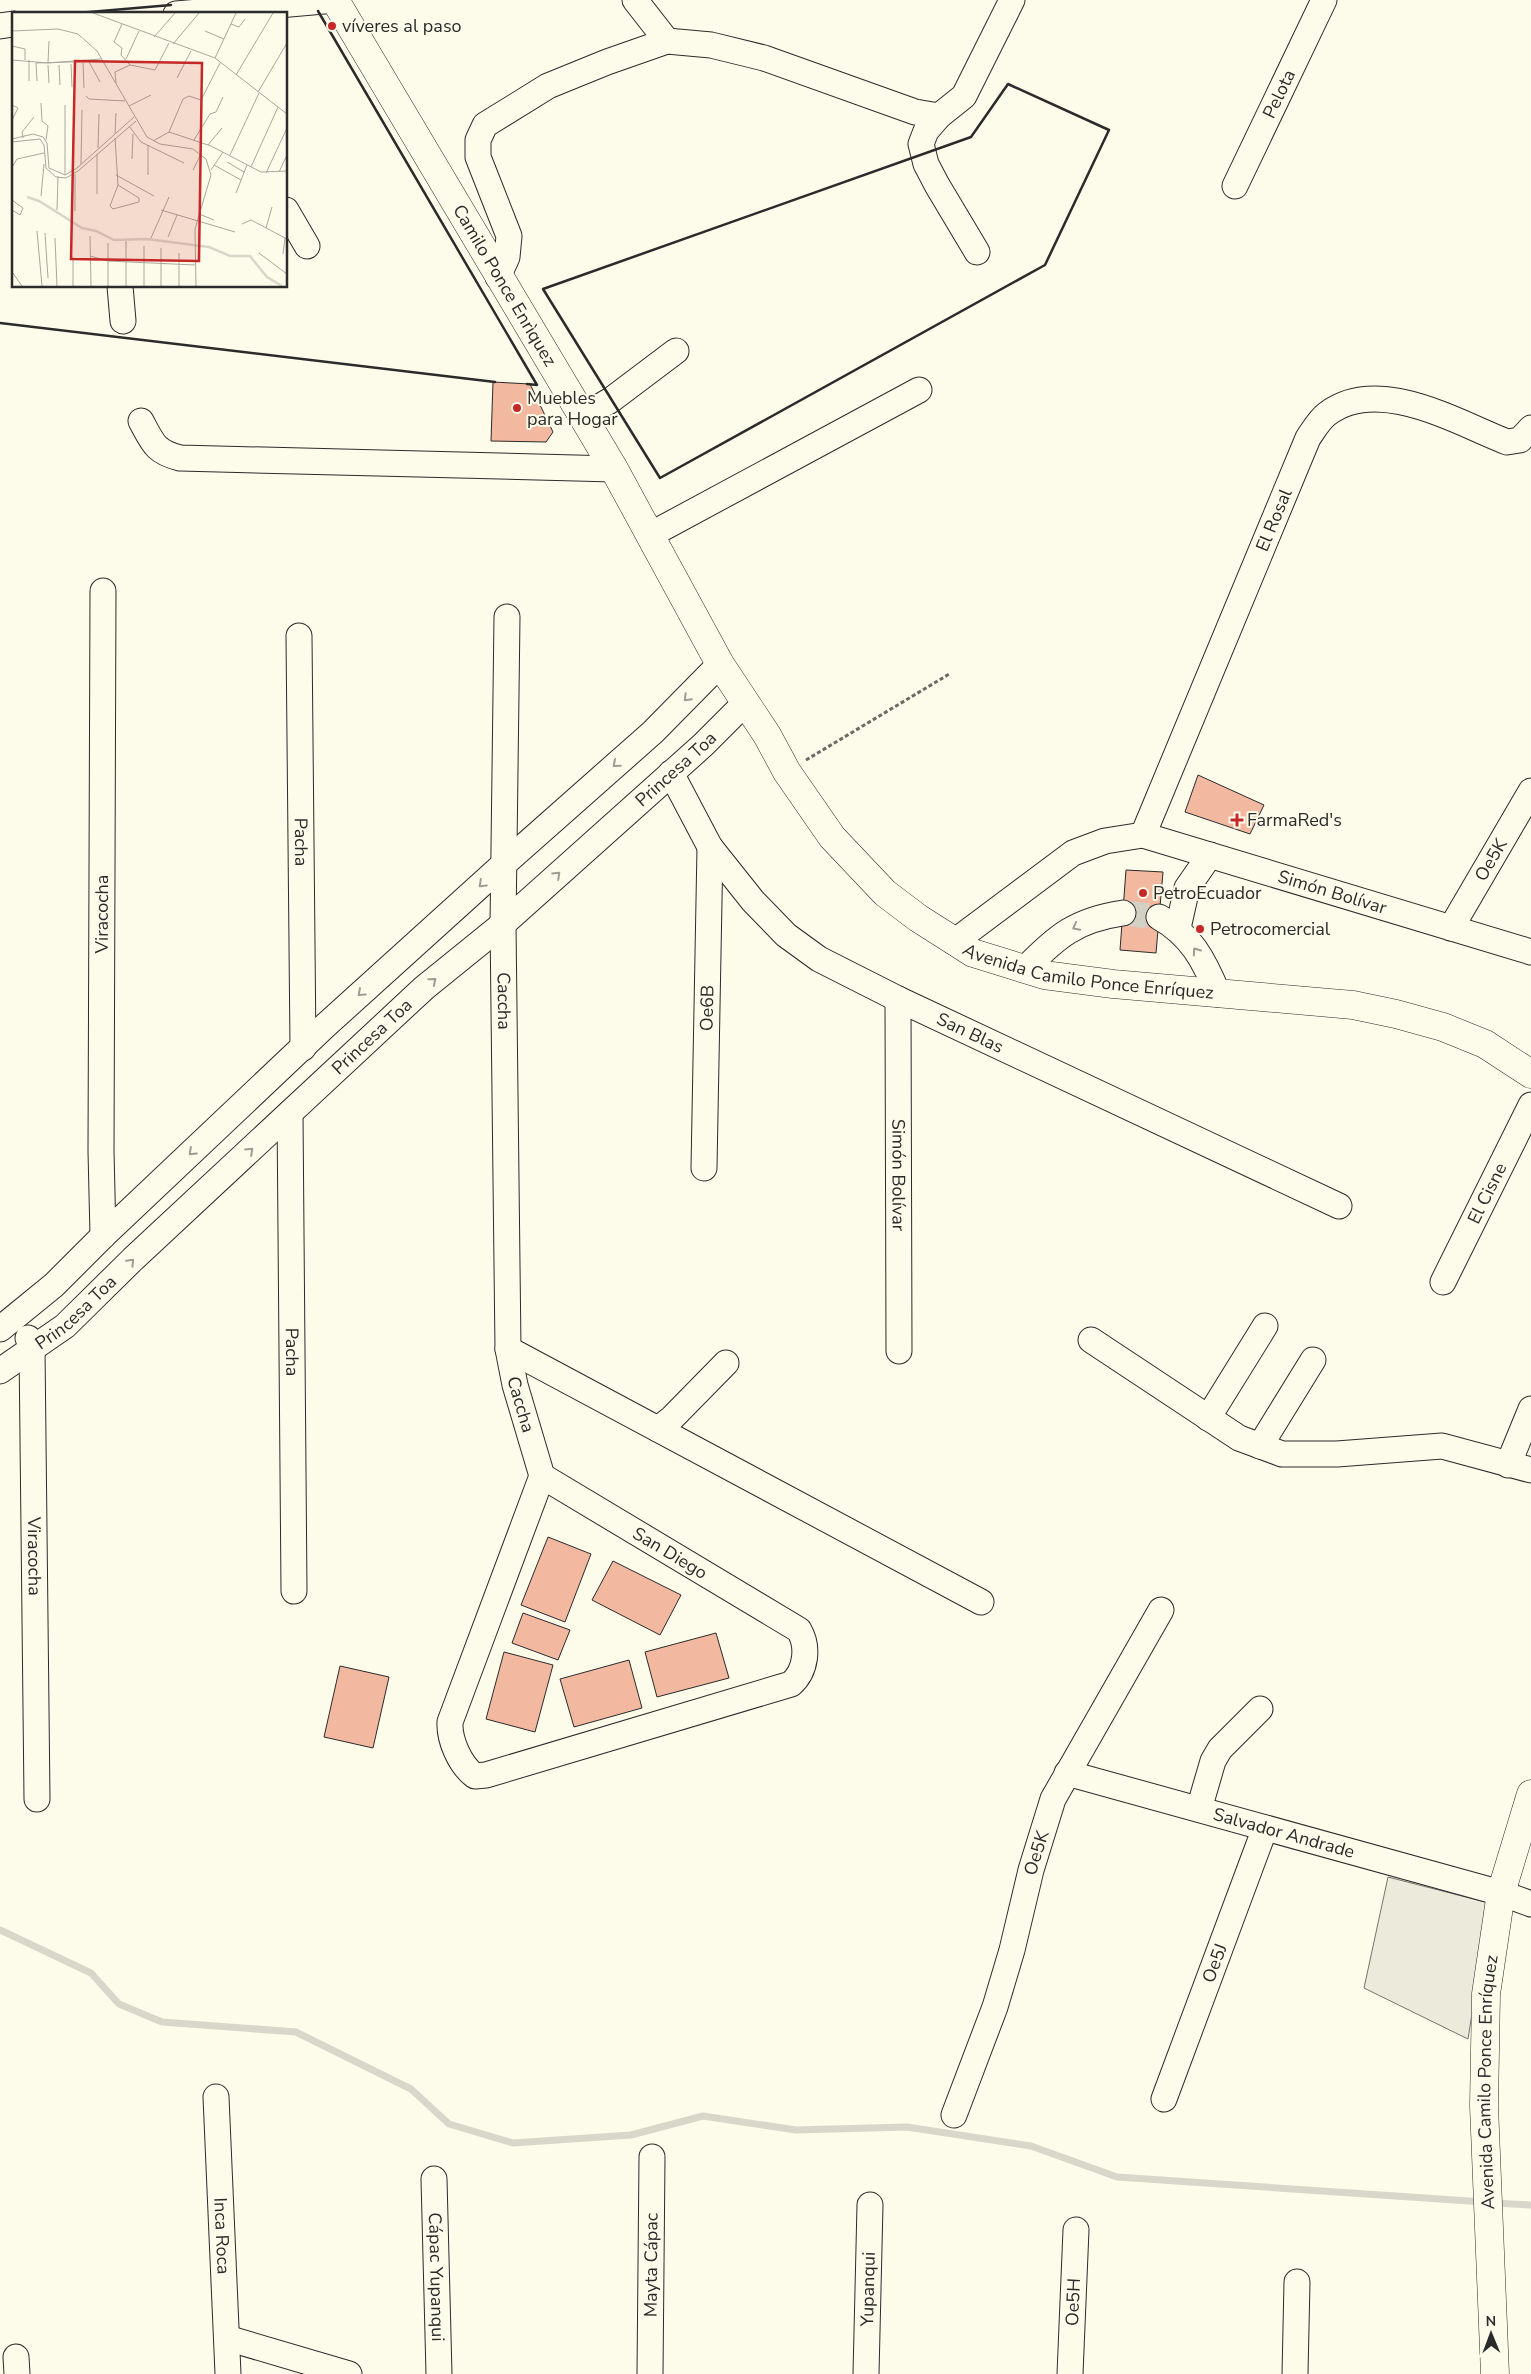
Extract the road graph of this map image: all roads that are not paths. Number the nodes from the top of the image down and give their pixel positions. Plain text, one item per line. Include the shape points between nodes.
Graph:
1 (335, 0) edge
2 (636, 0) edge
3 (1012, 0) edge
4 (1324, 0) edge
5 (199, 12) edge
6 (667, 41) junction
7 (939, 116) junction
8 (1235, 186) dead end
9 (288, 213) edge
10 (307, 246) dead end
11 (977, 252) dead end
12 (498, 277) junction
13 (120, 288) edge
14 (122, 321) dead end
15 (676, 351) dead end
16 (919, 390) dead end
17 (582, 417) junction
18 (141, 421) dead end
19 (1531, 428) edge
20 (614, 469) junction
21 (650, 535) junction
22 (103, 591) dead end
23 (507, 617) dead end
24 (299, 636) dead end
25 (720, 664) junction
26 (746, 702) junction
27 (671, 773) junction
28 (1531, 792) edge
29 (1144, 835) junction
30 (710, 847) junction
31 (1210, 855) junction
32 (505, 863) junction
33 (1123, 913) tunnel mouth
34 (504, 924) junction
35 (1451, 928) junction
36 (954, 942) junction
37 (1531, 952) edge
38 (1025, 969) junction
39 (1218, 994) junction
40 (898, 999) junction
41 (303, 1048) junction
42 (1531, 1074) edge
43 (1531, 1105) edge
44 (290, 1113) junction
45 (704, 1168) dead end
46 (1339, 1206) dead end
47 (103, 1236) junction
48 (1443, 1282) dead end
49 (9, 1322) edge
50 (1265, 1326) dead end
51 (1091, 1340) dead end
52 (32, 1349) junction
53 (508, 1349) junction
54 (899, 1351) dead end
55 (1313, 1360) dead end
56 (726, 1363) dead end
57 (0, 1371) edge
58 (1531, 1410) edge
59 (1208, 1418) junction
60 (658, 1429) junction
61 (1260, 1446) junction
62 (1519, 1467) edge
63 (542, 1476) junction
64 (294, 1590) dead end
65 (981, 1602) dead end
66 (1161, 1610) dead end
67 (1260, 1709) dead end
68 (1067, 1772) junction
69 (37, 1799) dead end
70 (1530, 1804) edge
71 (1199, 1809) junction
72 (1264, 1828) junction
73 (1502, 1893) junction
74 (1531, 1904) edge
75 (216, 2096) dead end
76 (1164, 2099) dead end
77 (954, 2115) dead end
78 (652, 2156) dead end
79 (434, 2179) dead end
80 (870, 2205) dead end
81 (1076, 2230) dead end
82 (1297, 2282) dead end
83 (226, 2338) junction
84 (228, 2374) edge
85 (349, 2374) edge
86 (438, 2374) edge
87 (650, 2374) edge
88 (866, 2374) edge
89 (1070, 2374) edge
90 (1295, 2374) edge
91 (1495, 2374) edge

1 - 5 street
1 - 12 main road, Camilo Ponce Enrìquez
2 - 6 street
3 - 7 street via 964,96
4 - 8 street, Pelota
6 - 7 street via 711,45 764,58 915,112
6 - 12 street via 548,86 485,125 478,140 478,157 509,236 507,257
7 - 11 street via 921,144 926,164
9 - 10 street
12 - 17 main road, Camilo Ponce Enrìquez
13 - 14 street
15 - 17 street via 611,400
16 - 21 street
17 - 20 main road, Camilo Ponce Enrìquez
18 - 20 street via 154,446 166,455 180,458
19 - 29 street, El Rosal via 1520,440 1507,442 1407,402 1378,398 1349,402 1326,415 1308,438
20 - 21 main road, Camilo Ponce Enrìquez
21 - 25 main road, Camilo Ponce Enrìquez
22 - 47 street, Viracocha
23 - 32 street, Caccha
24 - 41 street, Pacha
25 - 26 main road, Camilo Ponce Enrìquez
25 -> 32 street, Princesa Toa via 653,732
26 - 27 street, Princesa Toa
26 - 36 main road, Avenida Camilo Ponce Enríquez via 787,772 832,837 886,893
27 - 30 street, San Blas
34 -> 27 street, Princesa Toa
28 - 35 street, Oe5K
29 - 31 street, Simón Bolívar
29 - 36 street, Simón Bolívar via 1105,841 1073,853
30 - 40 street, San Blas via 753,901 786,935 819,960
30 - 45 street, Oe6B
31 - 35 street, Simón Bolívar
39 -> 31 street via 1197,952 1169,922
32 - 34 street, Caccha
32 -> 41 street, Princesa Toa
33 -> 38 street via 1098,917 1076,926 1050,943
44 -> 34 street, Princesa Toa via 424,988
34 - 53 street, Caccha
35 - 37 street, Simón Bolívar
36 - 38 main road, Avenida Camilo Ponce Enríquez via 973,953
38 - 39 main road, Avenida Camilo Ponce Enríquez via 1044,975 1113,984
39 - 42 main road, Avenida Camilo Ponce Enríquez via 1353,1005 1396,1014 1443,1027 1485,1044
40 - 46 street, San Blas
40 - 54 street, Simón Bolívar
41 -> 47 street, Princesa Toa
43 - 48 street, El Cisne
52 -> 44 street, Princesa Toa via 65,1326
44 - 64 street, Pacha
47 - 49 street, Princesa Toa via 54,1285
49 - 52 street, Viracocha
50 - 59 street
51 - 59 street
52 - 57 street, Princesa Toa
52 - 69 street, Viracocha
53 - 60 street
53 - 63 street, Caccha via 515,1385
55 - 61 street
56 - 60 street
58 - 62 street
59 - 61 street via 1239,1438
60 - 65 street
61 - 62 street via 1282,1454 1337,1454 1442,1446
63 - 63 street, San Diego via 799,1630 805,1647 800,1677 791,1684 475,1776 451,1740 450,1722
66 - 68 street, Oe5K
67 - 71 street via 1213,1760
68 - 71 street, Salvador Andrade
68 - 77 street, Oe5K via 1047,1815 995,2007
70 - 73 main road, Avenida Camilo Ponce Enríquez
71 - 72 street, Salvador Andrade
72 - 73 street, Salvador Andrade
72 - 76 street, Oe5J
73 - 74 street, Salvador Andrade
73 - 91 main road, Avenida Camilo Ponce Enríquez via 1486,1994 1484,2106
75 - 83 street, Inca Roca
78 - 87 street, Mayta Cápac
79 - 86 street, Cápac Yupanqui
80 - 88 street, Yupanqui
81 - 89 street, Oe5H
82 - 90 street
83 - 84 street, Inca Roca
83 - 85 street

